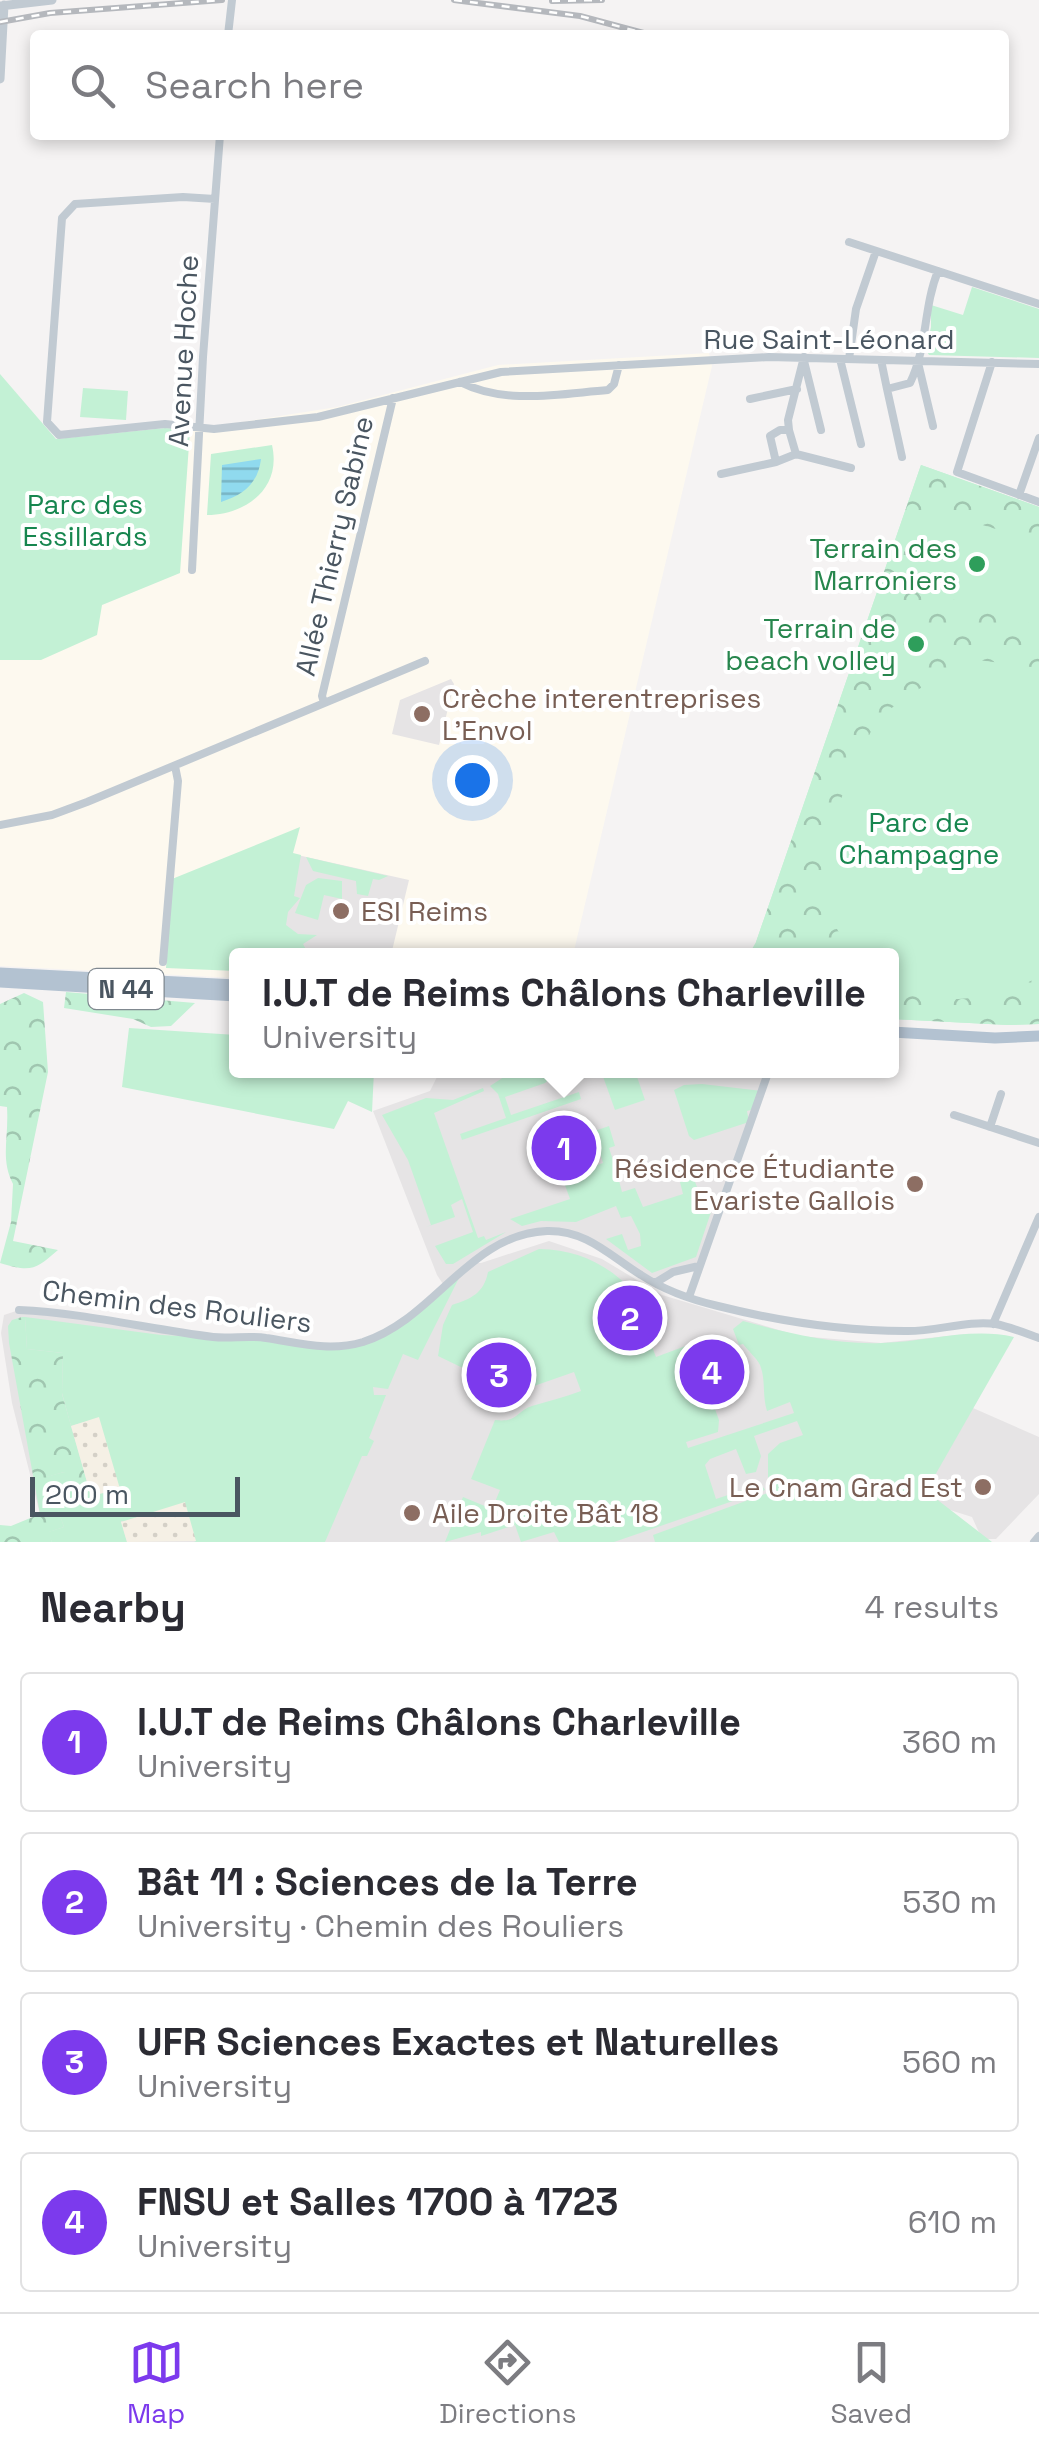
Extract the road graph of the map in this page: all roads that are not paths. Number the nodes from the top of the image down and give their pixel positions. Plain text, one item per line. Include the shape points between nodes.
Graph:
1 (52, 0) edge
2 (232, 0) edge
3 (2, 6) edge
4 (229, 30) edge
5 (1, 46) edge
6 (0, 79) edge
7 (220, 140) edge
8 (215, 199) junction
9 (849, 242) dead end
10 (876, 250) junction
11 (938, 271) junction
12 (1039, 304) edge
13 (804, 358) junction
14 (844, 359) junction
15 (881, 360) junction
16 (992, 362) junction
17 (919, 363) junction
18 (619, 364) junction
19 (1039, 364) edge
20 (460, 382) junction
21 (797, 389) junction
22 (887, 389) junction
23 (392, 398) junction
24 (750, 400) dead end
25 (933, 426) dead end
26 (200, 428) junction
27 (790, 430) junction
28 (821, 430) dead end
29 (1039, 438) edge
30 (861, 444) dead end
31 (796, 454) junction
32 (902, 457) dead end
33 (776, 462) junction
34 (850, 468) dead end
35 (721, 474) dead end
36 (1019, 494) junction
37 (1039, 502) edge
38 (192, 570) dead end
39 (425, 660) dead end
40 (324, 703) junction
41 (167, 769) junction
42 (176, 790) junction
43 (0, 825) edge
44 (163, 962) dead end
45 (0, 973) edge
46 (0, 982) edge
47 (229, 985) edge
48 (229, 996) edge
49 (899, 1030) edge
50 (1039, 1033) edge
51 (767, 1078) edge
52 (1001, 1094) dead end
53 (954, 1114) dead end
54 (990, 1127) junction
55 (1039, 1143) edge
56 (1039, 1218) edge
57 (699, 1266) junction
58 (656, 1283) junction
59 (688, 1298) junction
60 (19, 1310) dead end
61 (992, 1324) junction
62 (1039, 1338) edge
63 (1039, 1536) edge
64 (1034, 1542) edge

1 - 3 street
2 - 4 street
3 - 5 street
5 - 6 street
7 - 8 street, Avenue Hoche
8 - 26 street, Avenue Hoche
8 - 26 street, Rue Saint-Léonard via 76,204 62,218 47,422 60,434 165,424
9 - 10 street
10 - 11 street
10 - 14 street
11 - 12 street
11 - 17 street via 926,304
13 - 14 street, Rue Saint-Léonard
13 - 18 street, Rue Saint-Léonard
13 - 21 street
13 - 28 street
14 - 15 street, Rue Saint-Léonard
14 - 30 street
15 - 17 street, Rue Saint-Léonard
15 - 22 street
16 - 17 street, Rue Saint-Léonard
16 - 19 street, Rue Saint-Léonard
16 - 36 street via 957,472
17 - 22 street via 910,383
17 - 25 street
18 - 20 street, Rue Saint-Léonard via 501,372
18 - 20 street via 608,390 509,397
20 - 23 street, Rue Saint-Léonard
21 - 24 street
21 - 27 street
22 - 32 street
23 - 26 street, Rue Saint-Léonard via 318,418
23 - 40 street, Allée Thierry Sabine
26 - 38 street, Avenue Hoche
27 - 31 street
27 - 33 street via 770,436
29 - 36 street
31 - 33 street
31 - 34 street
33 - 35 street
36 - 37 street
39 - 40 street
40 - 41 street
41 - 42 street
41 - 42 street
41 - 43 street via 52,815
42 - 44 street
45 - 47 main road, N 44
46 - 48 main road, N 44
49 - 50 main road via 995,1038
51 - 57 street
52 - 54 street
53 - 54 street
54 - 55 street
56 - 61 street
57 - 58 street
57 - 59 street
58 - 59 street, Chemin des Rouliers
58 - 60 street, Chemin des Rouliers via 597,1244 551,1231 498,1244 408,1320 350,1345 310,1348
59 - 61 street, Chemin des Rouliers via 790,1321 905,1332
61 - 62 street
63 - 64 street

